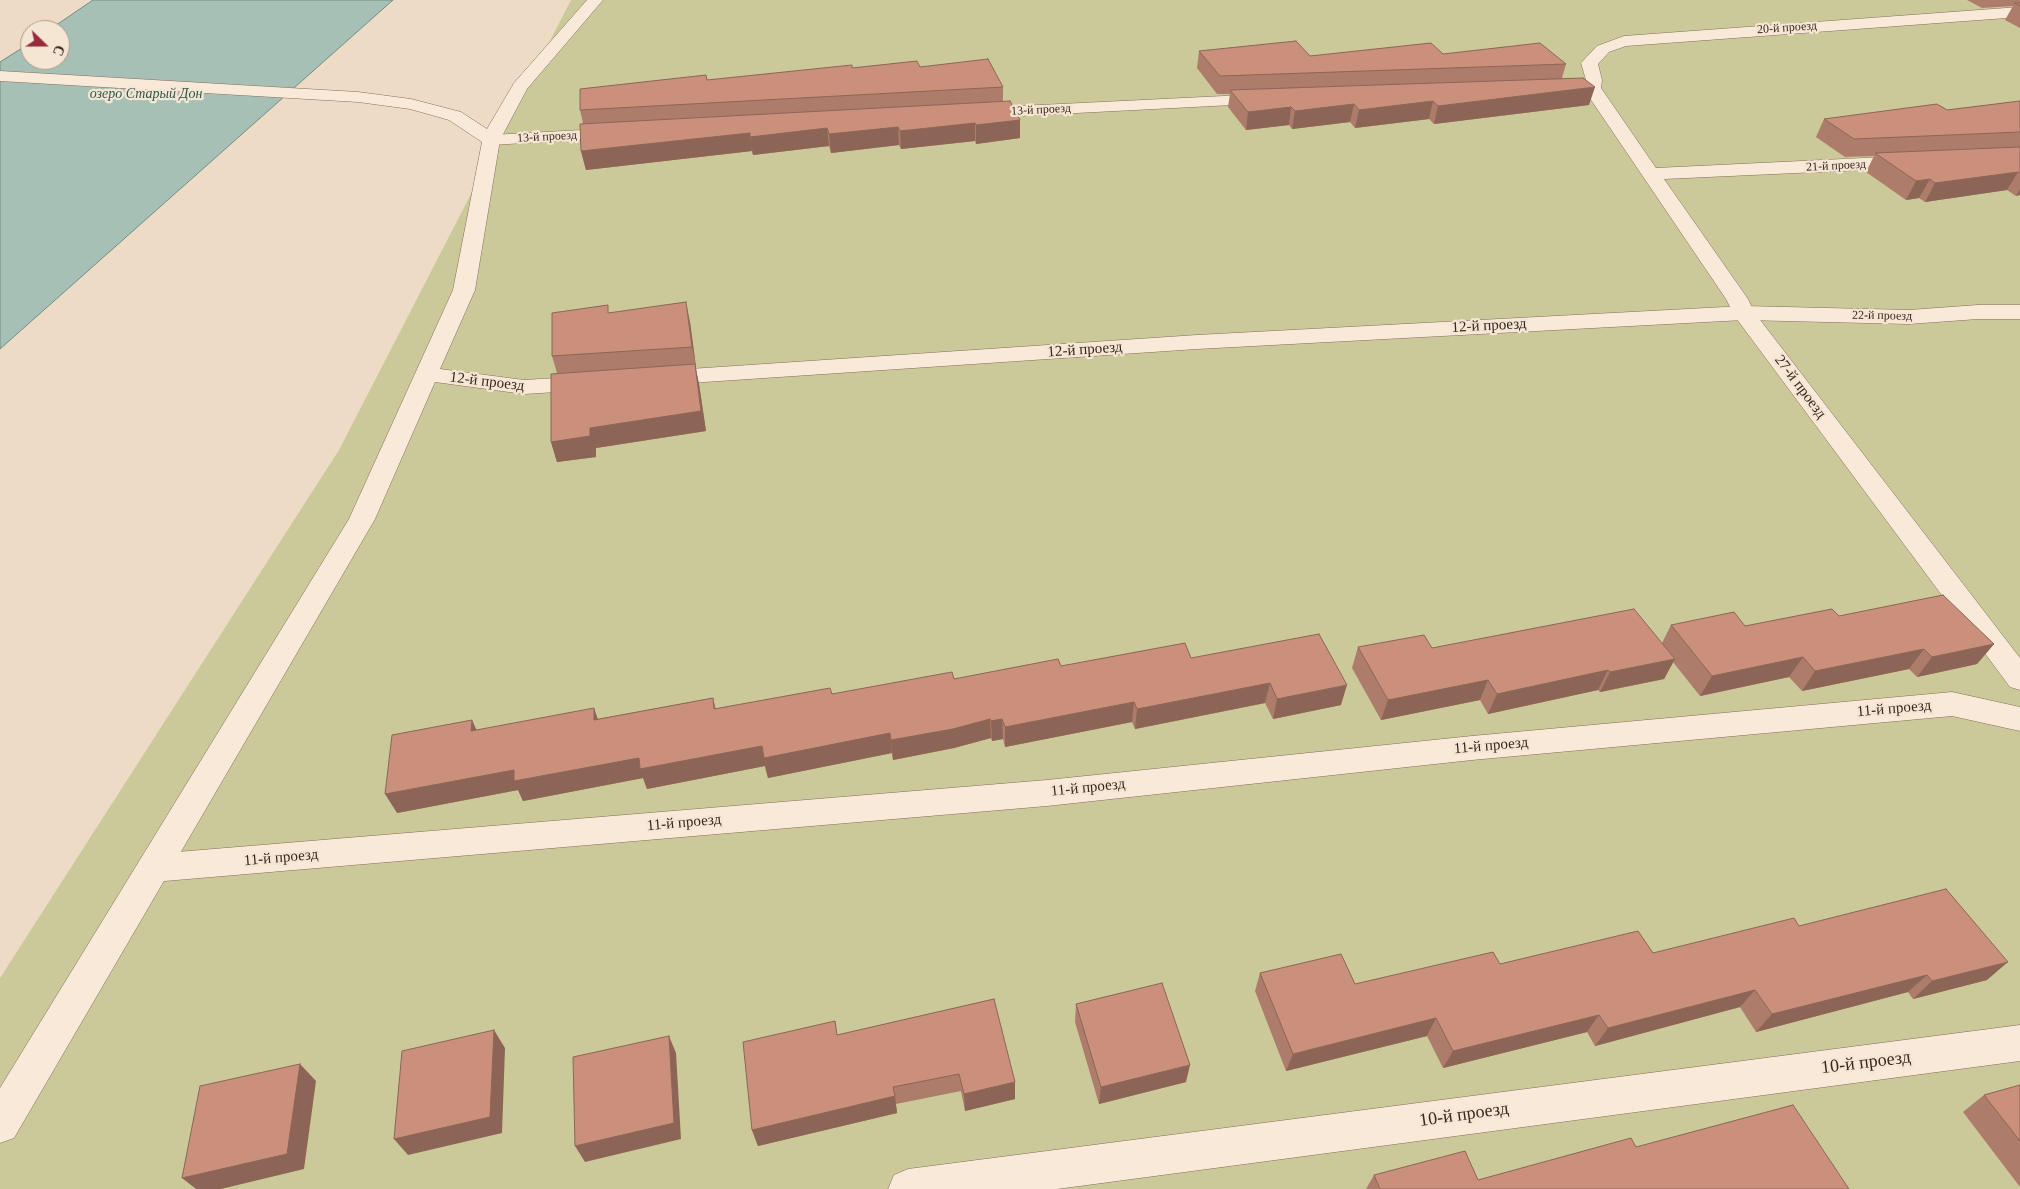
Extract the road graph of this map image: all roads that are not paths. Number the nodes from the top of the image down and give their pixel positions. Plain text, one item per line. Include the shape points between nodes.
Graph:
1 (595, 0) edge
2 (2020, 12) edge
3 (0, 76) edge
4 (1582, 89) joint
5 (1285, 99) edge
6 (958, 114) edge
7 (640, 132) edge
8 (491, 140) junction
9 (1920, 162) edge
10 (1651, 174) junction
11 (2020, 312) edge
12 (1744, 313) junction
13 (427, 374) junction
14 (643, 380) edge
15 (614, 382) edge
16 (2020, 679) edge
17 (2020, 719) edge
18 (153, 868) junction
19 (2020, 1043) edge
20 (0, 1124) edge
21 (908, 1189) edge

1 - 8 street via 520,87
2 - 4 street, 20-й проезд via 1624,41 1603,49 1588,63 1594,80
3 - 8 street via 358,97 411,104 455,116
4 - 10 street, 27-й проезд
5 - 6 street, 13-й проезд
7 - 8 street, 13-й проезд
8 - 13 street via 464,290
9 - 10 street, 21-й проезд
10 - 12 street, 27-й проезд
11 - 12 street, 22-й проезд via 1909,317
12 - 14 street, 12-й проезд via 1197,342
12 - 16 street, 27-й проезд
13 - 15 street, 12-й проезд via 524,388
13 - 18 street via 362,519
17 - 18 street, 11-й проезд via 1952,704 1472,748 1048,792
18 - 20 street
19 - 21 street, 10-й проезд

